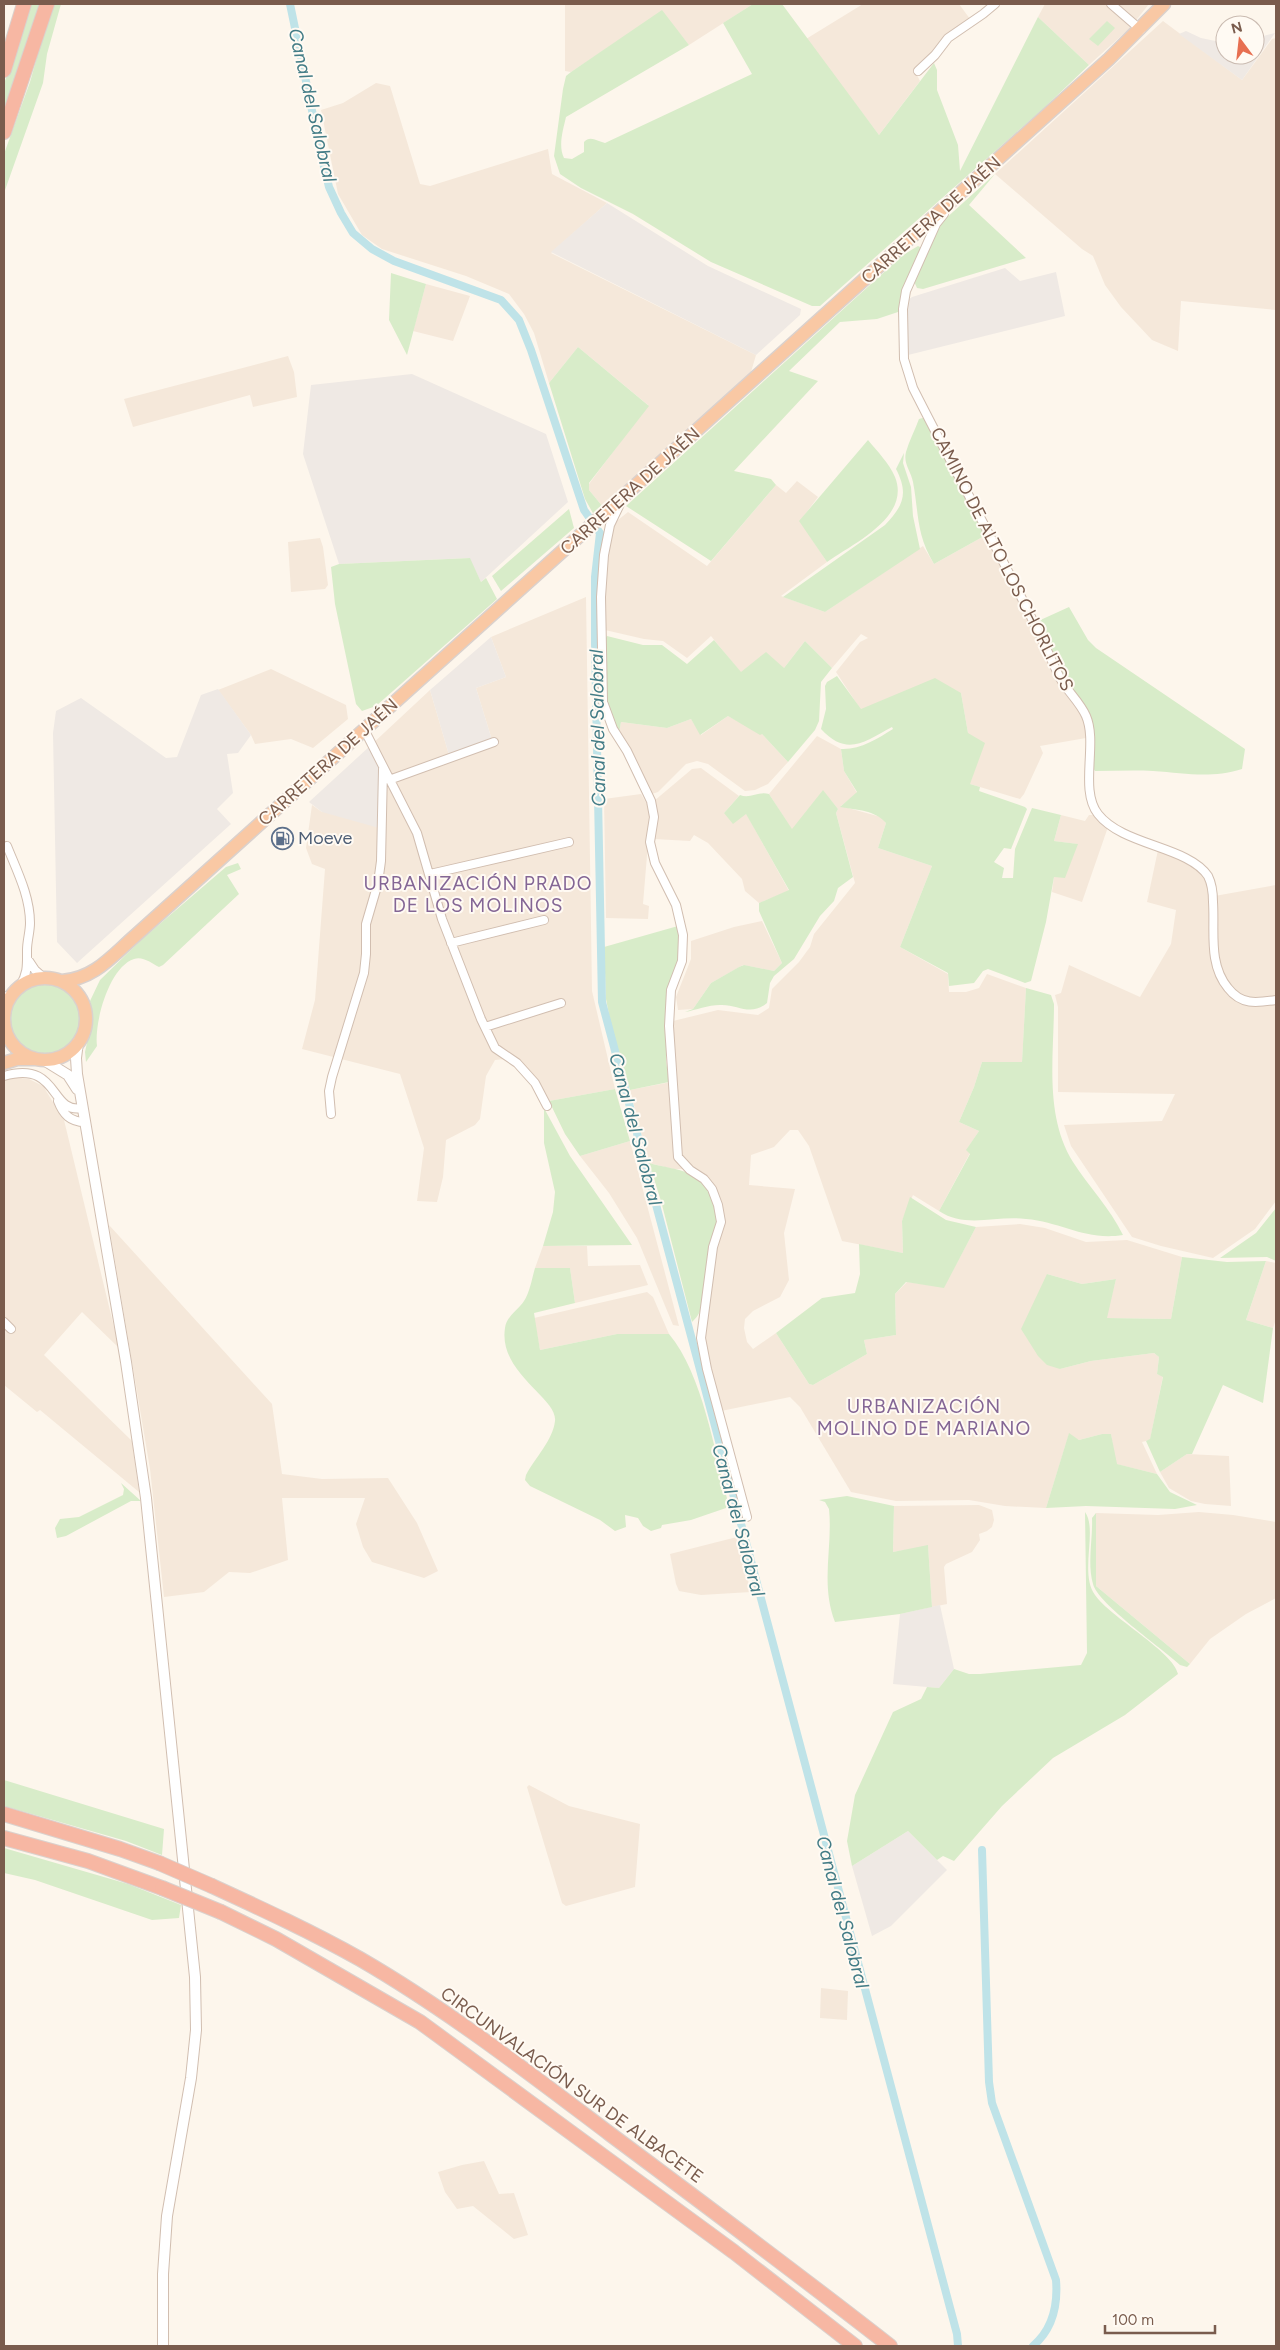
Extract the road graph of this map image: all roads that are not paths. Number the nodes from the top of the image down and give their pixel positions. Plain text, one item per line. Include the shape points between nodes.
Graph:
1 (24, 4) edge
2 (47, 4) edge
3 (995, 4) edge
4 (1111, 4) edge
5 (1164, 4) edge
6 (1141, 30) junction
7 (4, 70) edge
8 (918, 71) dead end
9 (4, 132) edge
10 (956, 198) junction
11 (622, 498) junction
12 (364, 729) junction
13 (494, 742) dead end
14 (383, 767) junction
15 (389, 780) junction
16 (569, 842) dead end
17 (7, 846) dead end
18 (430, 874) junction
19 (544, 920) dead end
20 (451, 943) junction
21 (28, 959) junction
22 (91, 974) junction
23 (44, 978) junction
24 (62, 981) junction
25 (12, 993) edge
26 (1276, 1000) edge
27 (561, 1003) dead end
28 (86, 1013) junction
29 (4, 1014) edge
30 (4, 1021) edge
31 (485, 1027) junction
32 (78, 1042) junction
33 (39, 1059) junction
34 (4, 1063) edge
35 (4, 1076) edge
36 (55, 1092) junction
37 (80, 1096) junction
38 (547, 1106) dead end
39 (82, 1108) junction
40 (331, 1114) dead end
41 (85, 1122) junction
42 (4, 1322) edge
43 (11, 1329) dead end
44 (747, 1517) dead end
45 (4, 1814) edge
46 (4, 1838) edge
47 (163, 2346) edge
48 (855, 2346) edge
49 (890, 2346) edge

1 - 7 highway
2 - 9 highway
3 - 8 street via 948,38
4 - 6 street
5 - 6 highway, CARRETERA DE JAÉN
6 - 10 highway, CARRETERA DE JAÉN
10 - 11 highway, CARRETERA DE JAÉN
10 - 26 street, CAMINO DE ALTO LOS CHORLITOS via 936,224 906,291 904,360 911,381 1061,679 1086,714 1090,729 1091,796 1096,812 1110,826 1187,860 1207,875 1212,891 1216,967 1223,982 1246,1002
11 - 12 highway, CARRETERA DE JAÉN
11 - 44 street via 610,525 604,555 601,596 603,702 613,729 651,801 654,817 650,842 655,863 676,905 683,935 682,961 671,990 669,1026 678,1157 712,1189 718,1206 721,1222 714,1247 701,1338
12 - 14 street
12 - 22 highway, CARRETERA DE JAÉN
13 - 15 street
14 - 15 street
14 - 40 street via 380,872 366,924 364,973 330,1084
15 - 18 street via 417,834
16 - 18 street
17 - 21 street via 29,909
18 - 20 street
19 - 20 street
20 - 31 street
21 - 23 street
21 - 25 street via 26,974
22 - 24 highway, CARRETERA DE JAÉN
22 - 28 highway via 84,996
23 - 24 highway
23 - 25 highway via 34,979
24 - 28 highway via 76,992
25 - 29 highway
27 - 31 street
28 - 32 highway via 86,1024
29 - 30 highway
30 - 33 highway via 9,1039 16,1048
31 - 38 street via 495,1048 516,1063 535,1083
32 - 33 highway via 58,1058
32 - 37 street via 76,1058
33 - 34 highway via 16,1059
33 - 37 street via 68,1075
35 - 36 street via 31,1073 49,1083
36 - 39 street via 66,1107 73,1110
36 - 41 street via 61,1109 76,1122
37 - 39 street
39 - 41 street
41 - 47 street via 146,1498 195,1977 196,2030 191,2078 167,2226
42 - 43 street
45 - 49 highway, CIRCUNVALACIÓN SUR DE ALBACETE, bridge via 159,1863 360,1959 518,2065
46 - 48 highway, bridge via 88,1861 221,1912 276,1939 420,2022 734,2252

